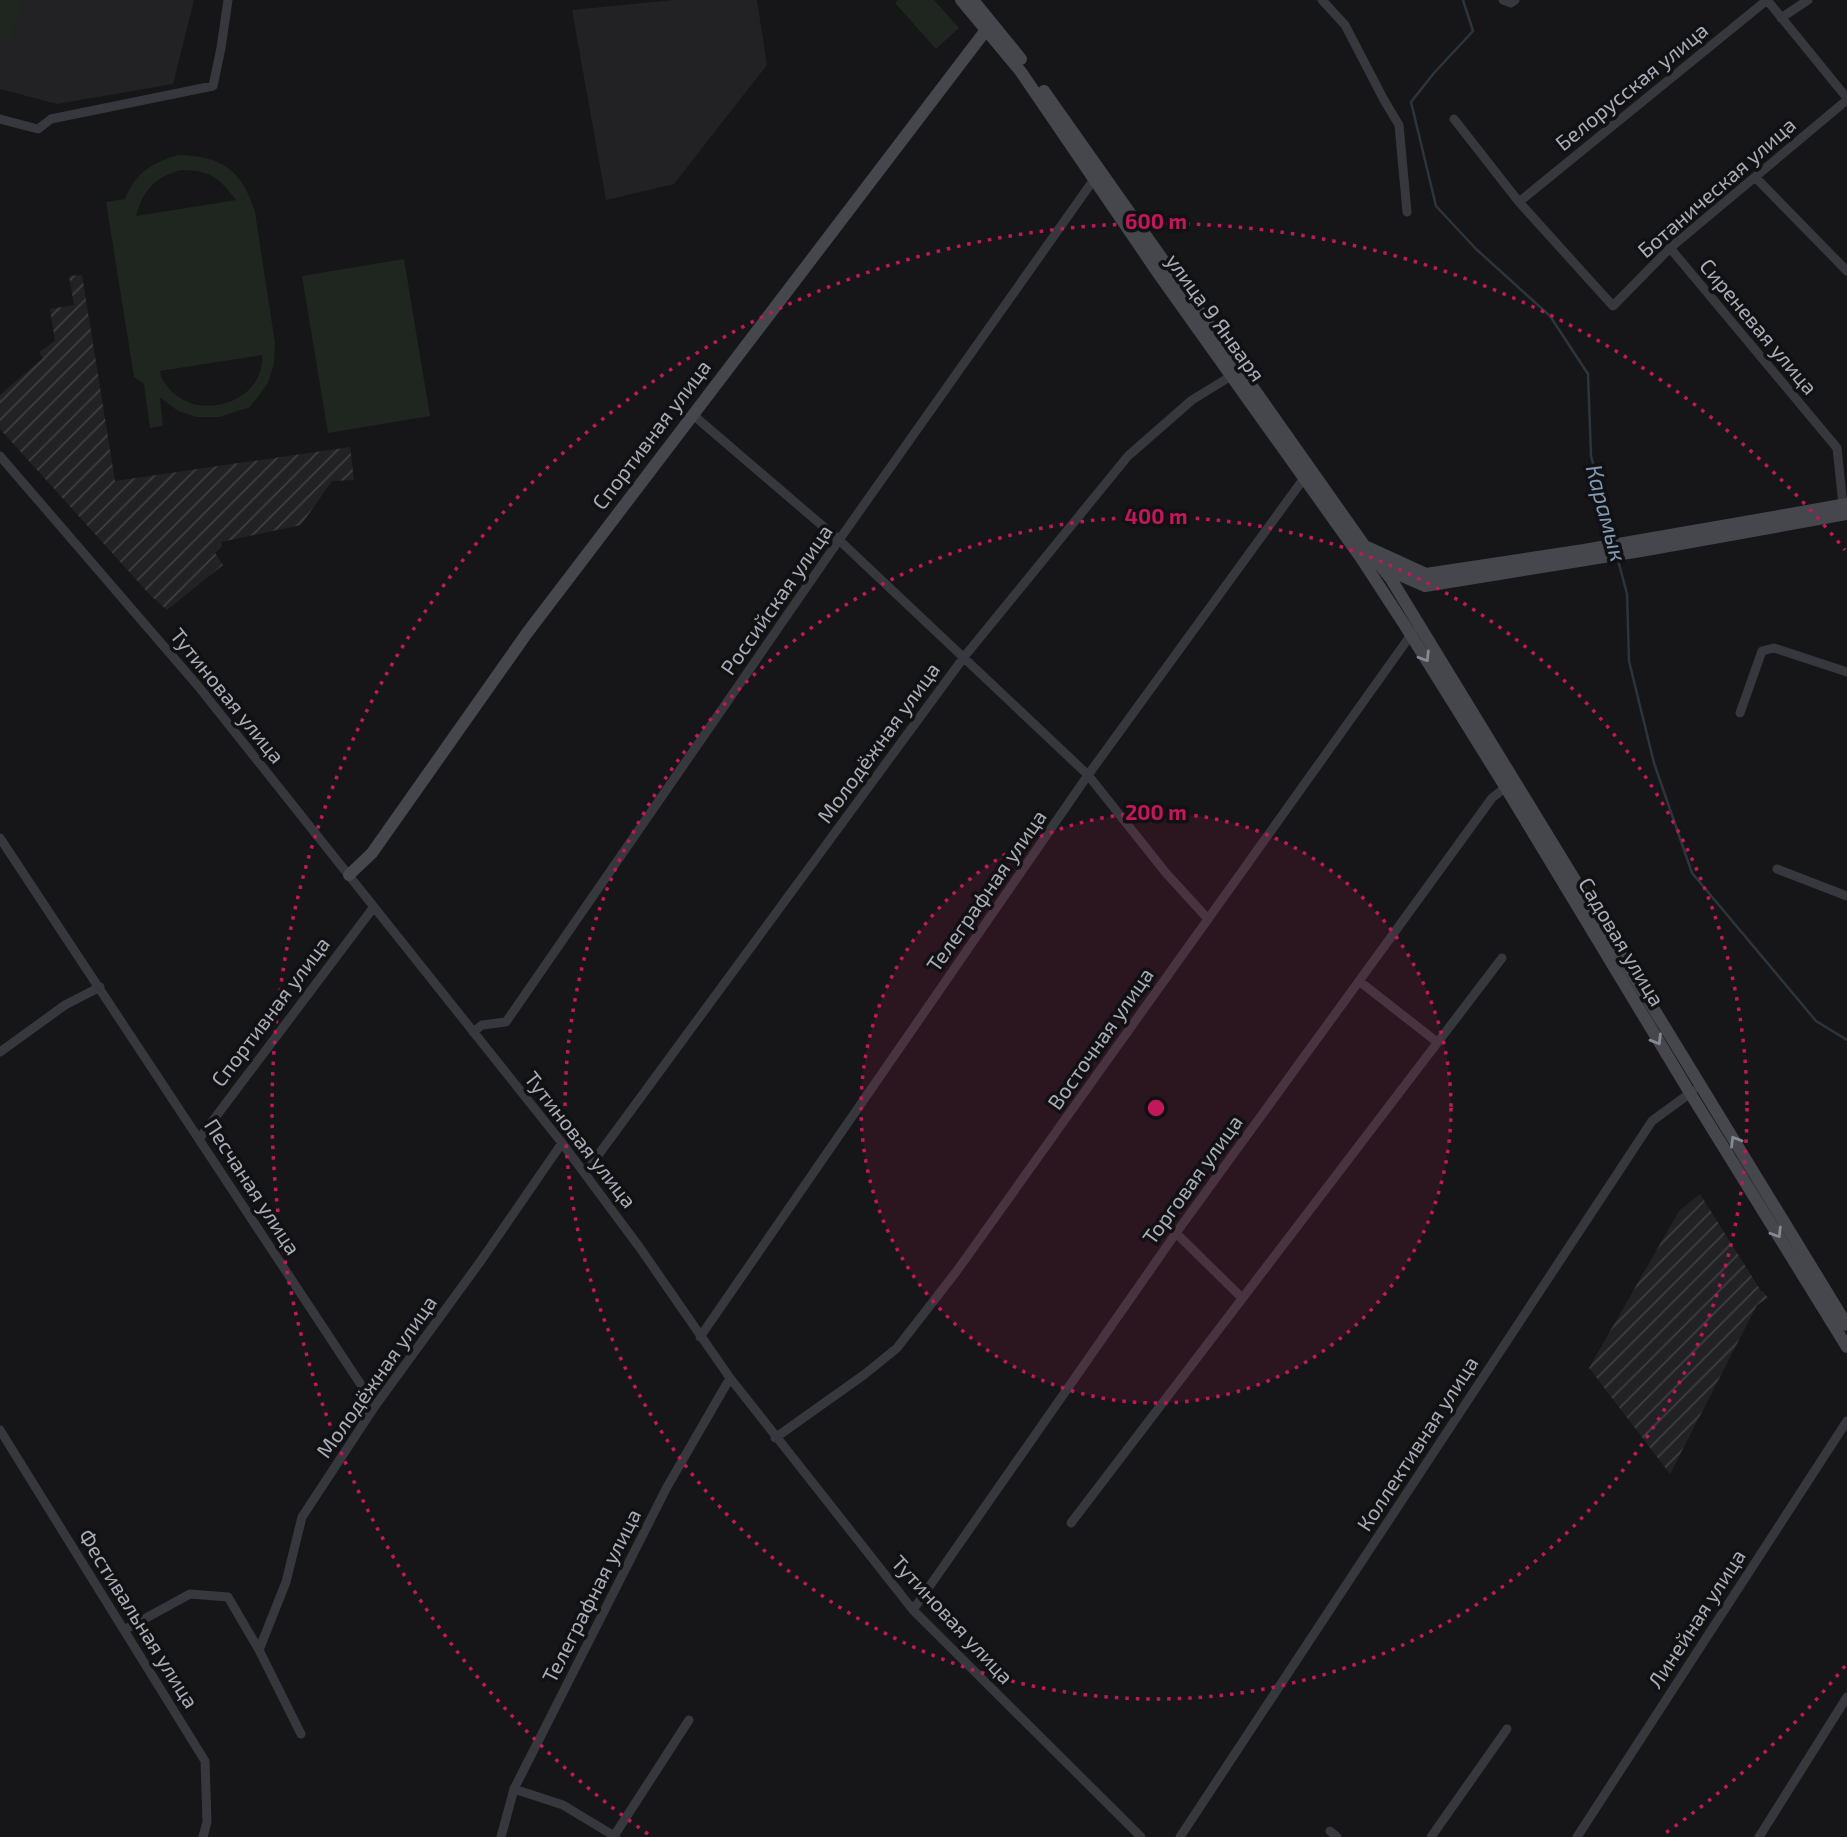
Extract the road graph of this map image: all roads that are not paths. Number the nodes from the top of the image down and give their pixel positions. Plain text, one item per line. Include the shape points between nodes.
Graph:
1 (228, 0) edge
2 (961, 0) edge
3 (973, 0) edge
4 (1322, 0) edge
5 (1503, 0) edge
6 (1515, 0) edge
7 (1767, 0) edge
8 (1808, 0) edge
9 (1782, 18) junction
10 (990, 28) junction
11 (1847, 99) edge
12 (0, 118) edge
13 (1454, 119) dead end
14 (1097, 174) junction
15 (1755, 177) junction
16 (1519, 201) junction
17 (1407, 212) dead end
18 (1670, 248) junction
19 (1847, 271) edge
20 (1236, 373) junction
21 (692, 414) junction
22 (0, 456) edge
23 (1307, 473) junction
24 (1846, 507) edge
25 (839, 540) junction
26 (1363, 552) junction
27 (1585, 555) junction
28 (1381, 567) junction
29 (1415, 629) junction
30 (964, 657) junction
31 (1847, 672) edge
32 (1740, 713) dead end
33 (1088, 775) junction
34 (1510, 784) junction
35 (0, 838) edge
36 (1777, 869) dead end
37 (349, 875) junction
38 (1847, 896) edge
39 (373, 908) junction
40 (1208, 919) junction
41 (1502, 958) dead end
42 (1359, 981) junction
43 (100, 988) junction
44 (473, 1032) junction
45 (1437, 1042) junction
46 (0, 1052) edge
47 (1695, 1089) junction
48 (200, 1139) junction
49 (562, 1143) junction
50 (585, 1173) junction
51 (1177, 1233) junction
52 (1242, 1298) junction
53 (1847, 1325) edge
54 (700, 1337) junction
55 (1847, 1347) edge
56 (730, 1378) junction
57 (375, 1406) junction
58 (1847, 1421) edge
59 (0, 1430) edge
60 (775, 1438) junction
61 (1071, 1522) dead end
62 (913, 1610) junction
63 (124, 1630) junction
64 (259, 1650) junction
65 (1847, 1697) edge
66 (690, 1720) dead end
67 (1507, 1729) dead end
68 (301, 1734) dead end
69 (514, 1789) junction
70 (615, 1836) edge
71 (203, 1837) edge
72 (501, 1837) edge
73 (1141, 1837) edge
74 (1180, 1837) edge
75 (1430, 1837) edge
76 (1577, 1837) edge
77 (1759, 1837) edge

1 - 12 street via 213,86 51,119 38,129
2 - 10 street, улица 9 Января
3 - 10 street, улица 9 Января
4 - 17 street via 1345,25 1399,125
5 - 6 street
7 - 9 street
7 - 16 street, Белорусская улица
8 - 9 street
9 - 11 street
10 - 14 street, улица 9 Января via 1028,67
10 - 21 street, Спортивная улица
11 - 15 street, Ботаническая улица
13 - 16 street
14 - 20 street, улица 9 Января
14 - 25 street, Российская улица
15 - 18 street, Ботаническая улица
15 - 19 street
16 - 18 street, Ботаническая улица via 1613,306
18 - 24 street, Сиреневая улица via 1837,448
20 - 23 street, улица 9 Января
20 - 30 street, Молодёжная улица via 1192,400 1128,456
21 - 25 street
21 - 37 street, Спортивная улица via 527,633 372,853
22 - 37 street, Тутиновая улица via 198,686
23 - 26 street, улица 9 Января
23 - 33 street, Телеграфная улица
24 - 27 street
25 - 30 street
25 - 44 street, Российская улица via 506,1022 482,1025
26 - 27 street via 1426,574
26 - 28 street
26 - 29 street, Садовая улица
27 - 28 street via 1425,586
28 - 29 street
29 - 34 street, Садовая улица
29 - 40 street, Восточная улица
30 - 33 street
30 - 50 street, Молодёжная улица
31 - 32 street via 1774,648 1762,651
33 - 40 street
33 - 54 street, Телеграфная улица
34 - 42 street, Торговая улица via 1492,798
34 - 47 street, Садовая улица
35 - 43 street, Песчаная улица
36 - 38 street
37 - 39 street, Тутиновая улица
39 - 44 street, Тутиновая улица
39 - 48 street, Спортивная улица
40 - 60 street, Восточная улица via 897,1348
41 - 45 street
42 - 45 street
42 - 51 street, Торговая улица
43 - 46 street via 65,1005
43 - 48 street, Песчаная улица
44 - 49 street, Тутиновая улица
45 - 52 street
53 -> 47 street, Садовая улица
47 -> 55 street, Садовая улица
47 - 74 street, Коллективная улица via 1652,1121
48 - 57 street, Песчаная улица
49 - 50 street, Тутиновая улица
49 - 57 street, Молодёжная улица
50 - 54 street, Тутиновая улица
51 - 52 street
51 - 62 street, Торговая улица
52 - 61 street
54 - 56 street, Тутиновая улица
56 - 60 street, Тутиновая улица
56 - 69 street, Телеграфная улица via 667,1487
57 - 64 street, Молодёжная улица via 302,1517 286,1581
58 - 76 street, Линейная улица
59 - 63 street, Фестивальная улица
60 - 62 street, Тутиновая улица
62 - 73 street, Тутиновая улица
63 - 64 street via 190,1594 228,1597
63 - 71 street, Фестивальная улица via 205,1761 207,1822
64 - 68 street
65 - 77 street
66 - 70 street
67 - 75 street
69 - 70 street via 563,1805
69 - 72 street, Телеграфная улица

